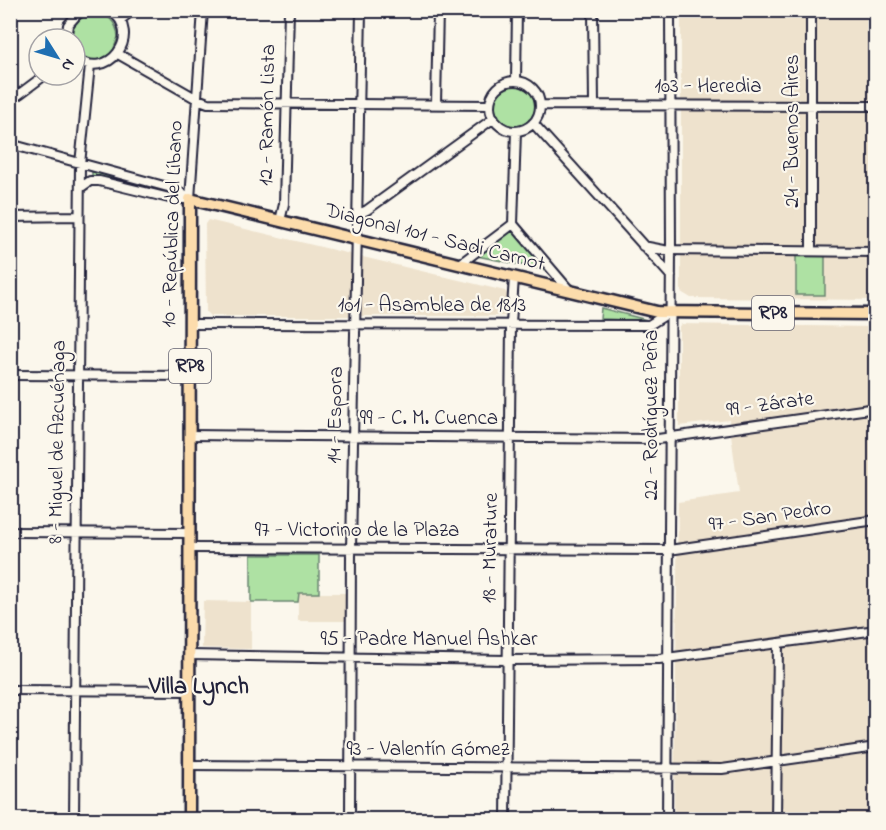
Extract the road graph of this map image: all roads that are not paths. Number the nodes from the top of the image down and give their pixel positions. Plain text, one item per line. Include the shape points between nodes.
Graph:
1 (110, 10) edge
2 (133, 10) edge
3 (203, 10) edge
4 (289, 10) edge
5 (361, 10) edge
6 (438, 10) edge
7 (517, 10) edge
8 (593, 10) edge
9 (670, 10) edge
10 (811, 10) edge
11 (79, 11) edge
12 (120, 20) junction
13 (68, 27) edge
14 (118, 54) junction
15 (87, 63) edge
16 (90, 65) junction
17 (516, 81) junction
18 (29, 87) edge
19 (197, 99) junction
20 (10, 101) edge
21 (287, 104) junction
22 (360, 104) junction
23 (436, 104) junction
24 (594, 104) junction
25 (670, 104) junction
26 (490, 105) junction
27 (540, 105) junction
28 (811, 105) junction
29 (876, 106) edge
30 (494, 118) junction
31 (533, 123) junction
32 (516, 131) junction
33 (10, 144) edge
34 (80, 164) junction
35 (80, 188) junction
36 (190, 199) junction
37 (357, 214) junction
38 (79, 216) junction
39 (10, 217) edge
40 (280, 221) junction
41 (513, 224) junction
42 (356, 239) junction
43 (643, 246) junction
44 (671, 250) junction
45 (811, 251) junction
46 (876, 252) edge
47 (460, 264) junction
48 (671, 276) junction
49 (514, 277) junction
50 (570, 291) junction
51 (670, 312) junction
52 (876, 314) edge
53 (190, 324) junction
54 (356, 324) junction
55 (511, 324) junction
56 (10, 375) edge
57 (78, 375) junction
58 (190, 376) junction
59 (876, 408) edge
60 (189, 435) junction
61 (353, 436) junction
62 (510, 437) junction
63 (669, 438) junction
64 (876, 520) edge
65 (10, 532) edge
66 (74, 532) junction
67 (189, 533) junction
68 (189, 548) junction
69 (509, 549) junction
70 (351, 550) junction
71 (669, 550) junction
72 (876, 630) edge
73 (777, 642) junction
74 (189, 655) junction
75 (350, 658) junction
76 (669, 658) junction
77 (507, 660) junction
78 (10, 690) edge
79 (75, 691) junction
80 (189, 691) junction
81 (876, 747) edge
82 (777, 762) junction
83 (189, 765) junction
84 (351, 767) junction
85 (505, 768) junction
86 (668, 769) junction
87 (74, 819) edge
88 (189, 819) edge
89 (350, 819) edge
90 (506, 819) edge
91 (667, 819) edge
92 (776, 819) edge

1 - 12 street
2 - 12 street
3 - 19 street, 10 - República del Líbano
4 - 21 street, 12 - Ramón Lista
5 - 22 street, 14 - Espora
6 - 23 street
7 - 17 street
8 - 24 street
9 - 25 street, 22 - Rodríguez Peña
10 - 28 street, 24 - Buenos Aires
11 - 13 street
12 - 14 street via 125,34
14 - 16 street via 107,63
14 - 19 street
15 - 16 street
16 - 34 street, 8 - Miguel de Azcuénaga
17 - 26 street via 501,85
17 - 27 street via 536,91
18 - 20 street
19 - 21 street via 208,103
19 - 36 street, 10 - República del Líbano
21 - 22 street
21 - 40 street, 12 - Ramón Lista
22 - 23 street
22 - 37 street, 14 - Espora
23 - 26 street
24 - 25 street, 103 - Heredia
24 - 27 street, 103 - Heredia
25 - 28 street, 103 - Heredia
25 - 44 street, 22 - Rodríguez Peña
26 - 30 street
27 - 31 street
28 - 29 street, 103 - Heredia
28 - 45 street, 24 - Buenos Aires
30 - 32 street via 503,128
30 - 37 street
31 - 32 street
31 - 43 street
32 - 41 street
33 - 34 street, Diagonal 101 - Sadi Carnot
34 - 35 street, 8 - Miguel de Azcuénaga
34 - 36 street, Diagonal 101 - Sadi Carnot via 175,189
35 - 36 street, Diagonal 101 - Sadi Carnot via 99,181 173,199
35 - 38 street, 8 - Miguel de Azcuénaga
36 - 40 main road, Diagonal 101 - Sadi Carnot / RP8
36 - 53 main road, 10 - República del Líbano / RP8
37 - 42 street, 14 - Espora
38 - 39 street
38 - 57 street, 8 - Miguel de Azcuénaga
40 - 42 main road, Diagonal 101 - Sadi Carnot / RP8
41 - 47 street
41 - 50 street
42 - 47 main road, Diagonal 101 - Sadi Carnot / RP8
42 - 54 street, 14 - Espora
43 - 44 street
43 - 48 street
44 - 45 street
44 - 48 street, 22 - Rodríguez Peña
45 - 46 street
47 - 49 main road, Diagonal 101 - Sadi Carnot / RP8
48 - 51 street, 22 - Rodríguez Peña
49 - 50 main road, Diagonal 101 - Sadi Carnot / RP8
49 - 55 street, 18 - Murature
50 - 51 main road, Diagonal 101 - Sadi Carnot / RP8
51 - 52 main road, RP8
51 - 55 street, 101 - Asamblea de 1813 via 649,325
51 - 63 street, 22 - Rodríguez Peña
53 - 54 street, 101 - Asamblea de 1813
53 - 58 main road, 10 - República del Líbano / RP8
54 - 55 street, 101 - Asamblea de 1813
54 - 61 street, 14 - Espora
55 - 62 street, 18 - Murature
56 - 57 street
57 - 58 street
57 - 66 street, 8 - Miguel de Azcuénaga
58 - 60 main road, 10 - República del Líbano / RP8
59 - 63 street, 99 - Zárate
60 - 61 street, 99 - C. M. Cuenca
60 - 67 main road, 10 - República del Líbano / RP8
61 - 62 street, 99 - C. M. Cuenca
61 - 70 street, 14 - Espora
62 - 63 street, 99 - C. M. Cuenca
62 - 69 street, 18 - Murature
63 - 71 street, 22 - Rodríguez Peña
64 - 71 street, 97 - San Pedro
65 - 66 street
66 - 67 street
66 - 79 street, 8 - Miguel de Azcuénaga
67 - 68 main road, 10 - República del Líbano / RP8
68 - 70 street, 97 - Victorino de la Plaza
68 - 74 main road, 10 - República del Líbano / RP8
69 - 70 street, 97 - Victorino de la Plaza
69 - 71 street, 97 - Victorino de la Plaza
69 - 77 street, 18 - Murature
70 - 75 street, 14 - Espora
71 - 76 street, 22 - Rodríguez Peña
72 - 73 street, 95 - Padre Manuel Ashkar
73 - 76 street, 95 - Padre Manuel Ashkar
73 - 82 street
74 - 75 street, 95 - Padre Manuel Ashkar
74 - 80 main road, RP8
75 - 77 street, 95 - Padre Manuel Ashkar
75 - 84 street, 14 - Espora
76 - 77 street, 95 - Padre Manuel Ashkar
76 - 86 street, 22 - Rodríguez Peña
77 - 85 street, 18 - Murature
78 - 79 street
79 - 80 street
79 - 87 street, 8 - Miguel de Azcuénaga
80 - 83 main road, RP8
81 - 82 street, 93 - Valentín Gómez
82 - 86 street, 93 - Valentín Gómez via 722,769
82 - 92 street
83 - 84 street, 93 - Valentín Gómez
83 - 88 main road, RP8
84 - 85 street, 93 - Valentín Gómez
84 - 89 street, 14 - Espora
85 - 86 street, 93 - Valentín Gómez
85 - 90 street, 18 - Murature
86 - 91 street, 22 - Rodríguez Peña

